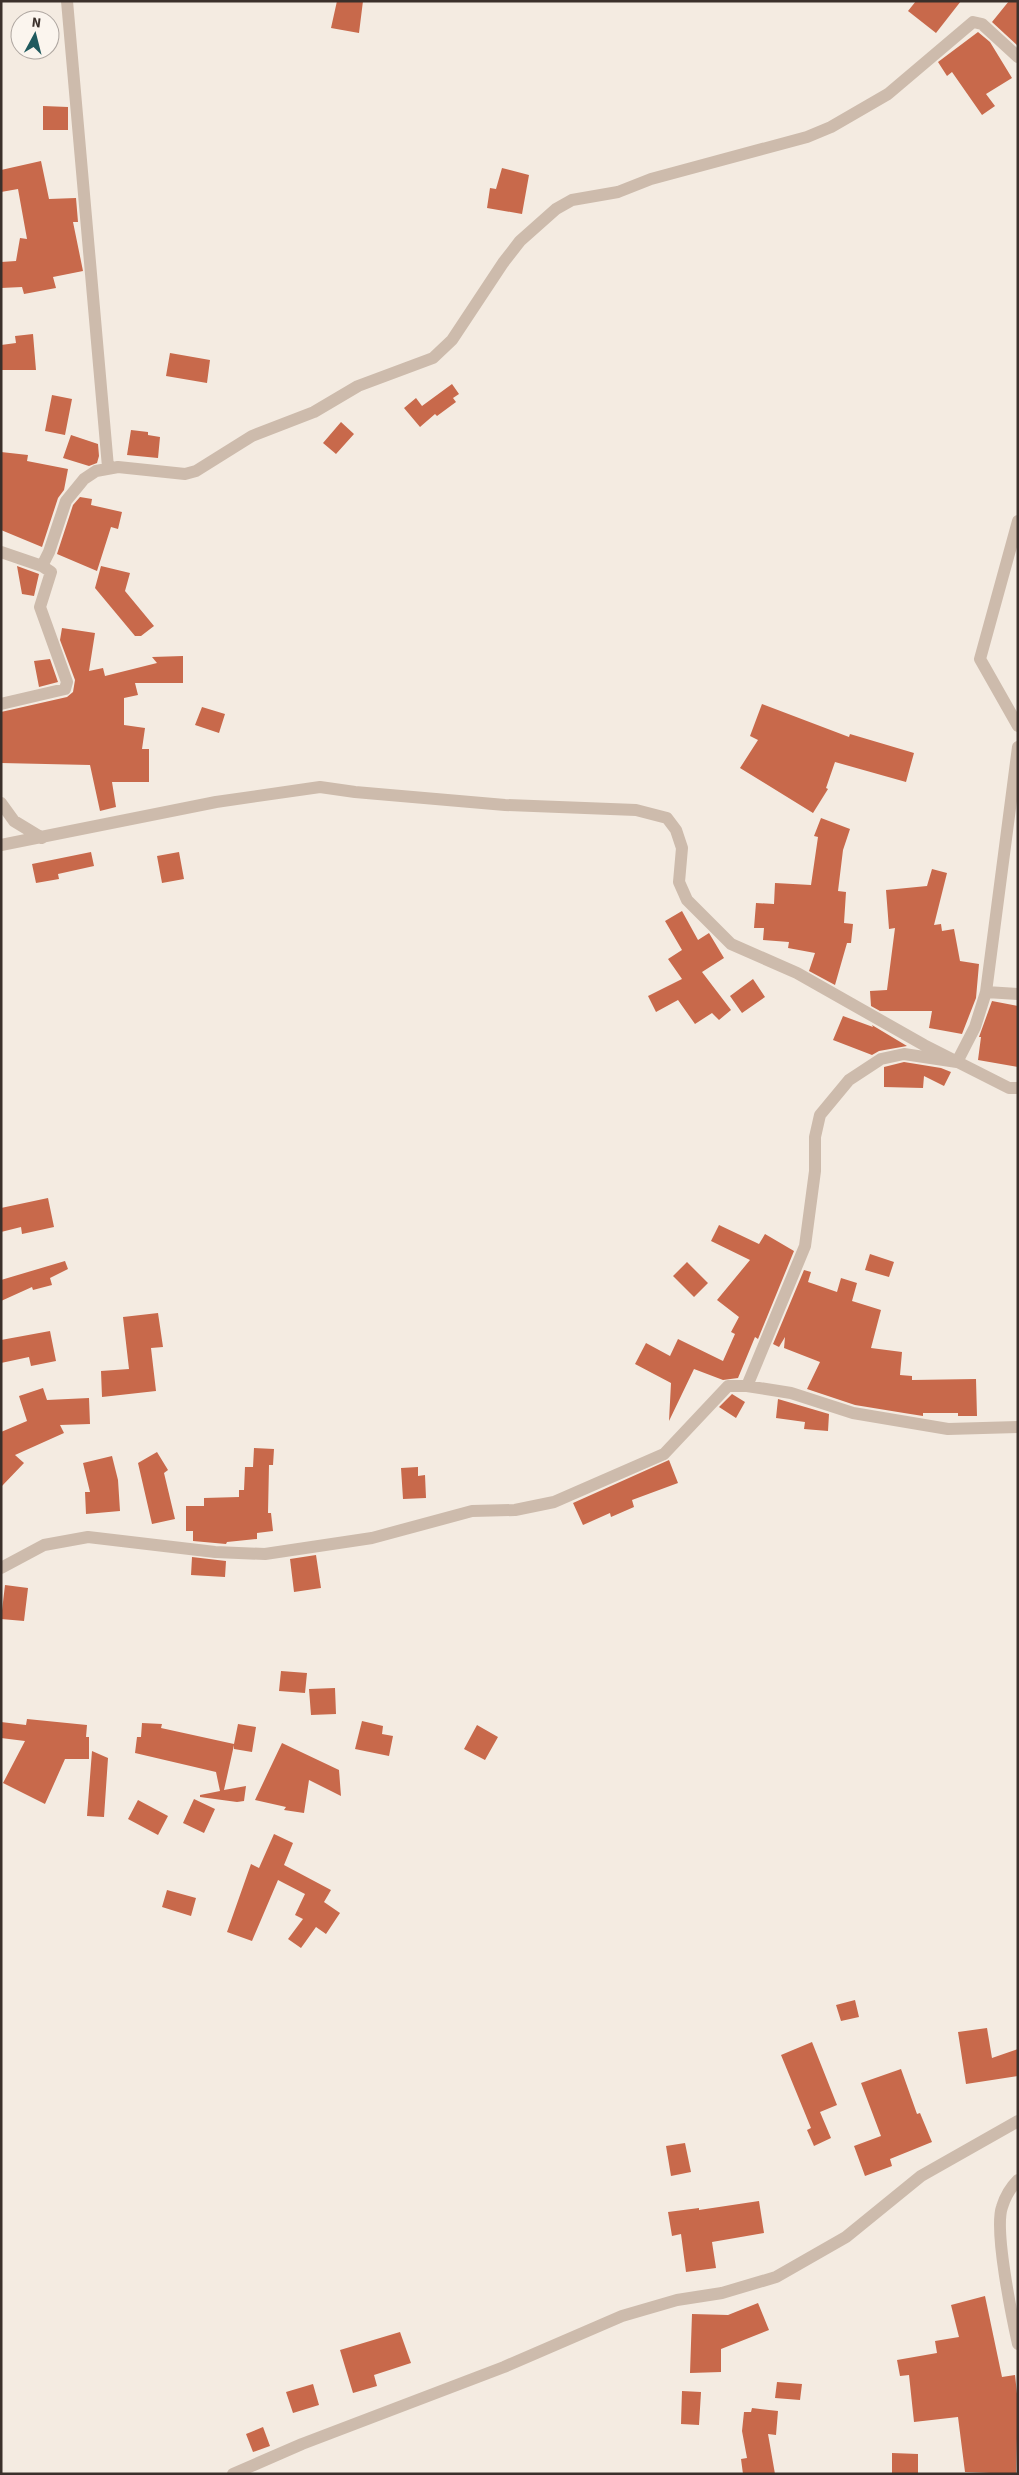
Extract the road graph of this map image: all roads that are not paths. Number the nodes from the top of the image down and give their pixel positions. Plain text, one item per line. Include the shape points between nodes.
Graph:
1 (67, 1) edge
2 (1018, 57) edge
3 (108, 467) junction
4 (1018, 521) edge
5 (1, 552) edge
6 (42, 566) junction
7 (1, 704) edge
8 (1018, 726) edge
9 (1018, 747) edge
10 (1, 803) edge
11 (42, 838) junction
12 (1, 845) edge
13 (986, 992) junction
14 (1018, 994) edge
15 (957, 1062) junction
16 (1018, 1088) edge
17 (747, 1386) junction
18 (1018, 1427) edge
19 (1, 1568) edge
20 (1018, 2121) edge
21 (1018, 2180) edge
22 (1018, 2344) edge
23 (233, 2474) edge

1 - 3 street
2 - 3 street via 982,24 973,22 888,94 831,127 807,137 651,178 618,192 572,200 541,219 520,241 452,340 433,358 358,386 314,412 252,436 196,472 185,474
3 - 6 street via 84,479 66,501
4 - 8 street via 980,659
5 - 6 street
6 - 7 street via 51,572 40,607 67,682 65,689
9 - 13 street
10 - 11 street via 14,821
11 - 12 street
11 - 15 street via 216,802 320,786 477,802 651,813 667,818 676,830 682,848 680,882 687,900 731,944 797,973
13 - 14 street
13 - 15 street via 975,1027
15 - 16 street via 1009,1088
15 - 17 street via 904,1054 881,1059 849,1080 820,1115 815,1137 815,1171 806,1246
17 - 18 street via 791,1393 853,1413 948,1429
17 - 19 street via 728,1386 664,1454 554,1502 515,1510 472,1511 372,1538 265,1554 215,1552 88,1537 44,1545
20 - 23 street via 921,2176 846,2237 776,2277 622,2316 504,2367 302,2444
21 - 22 street via 1002,2206 999,2223

